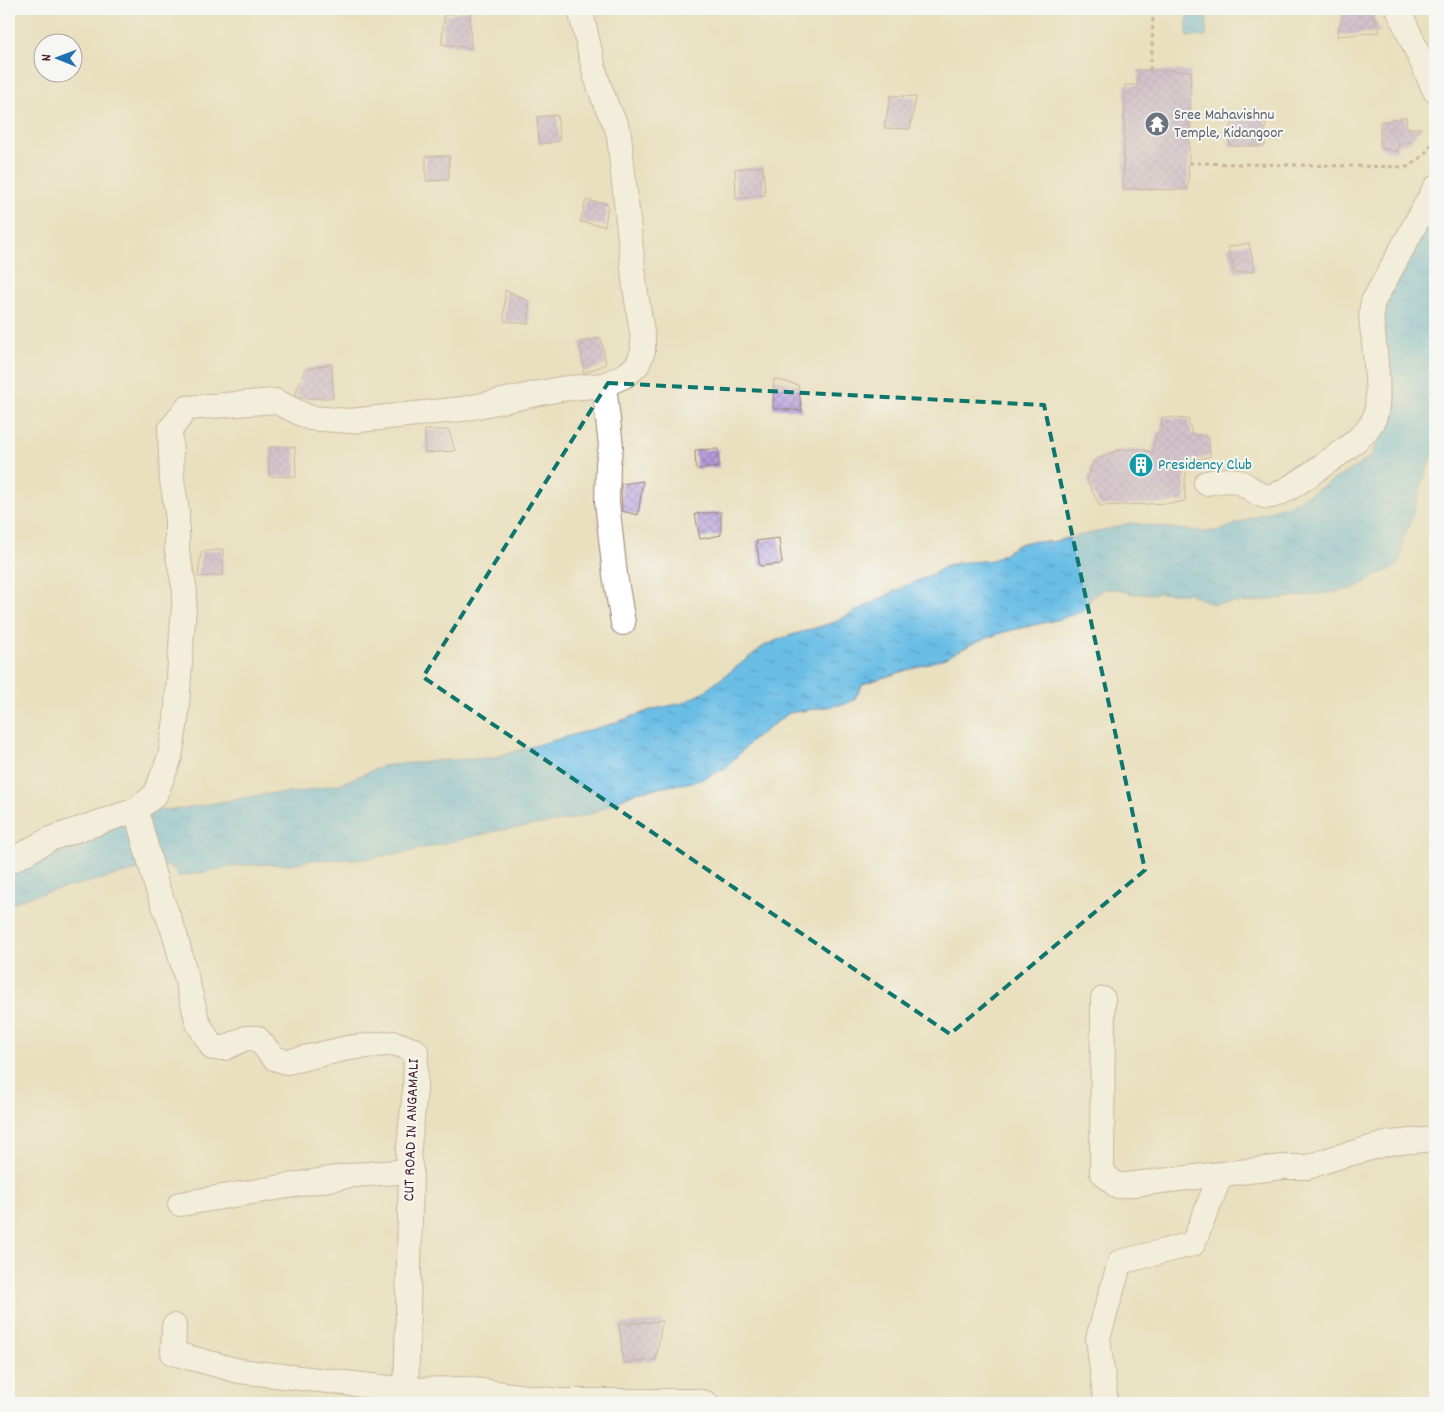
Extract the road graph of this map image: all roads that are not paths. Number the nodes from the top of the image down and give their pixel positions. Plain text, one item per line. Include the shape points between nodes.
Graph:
1 (580, 9) edge
2 (1398, 9) edge
3 (1435, 91) edge
4 (1435, 188) edge
5 (604, 385) junction
6 (1206, 482) dead end
7 (623, 623) dead end
8 (136, 810) junction
9 (9, 862) edge
10 (1103, 999) dead end
11 (1435, 1139) edge
12 (411, 1171) junction
13 (1221, 1174) junction
14 (180, 1204) dead end
15 (174, 1326) dead end
16 (407, 1396) edge
17 (706, 1403) edge
18 (1106, 1403) edge

1 - 5 street via 596,77 619,135 643,339 638,364 624,376
2 - 3 street
4 - 6 street via 1371,309 1377,389 1376,413 1370,426 1312,473 1269,497 1234,480
5 - 7 street via 611,446 608,502 614,575
5 - 8 street via 560,389 463,409 350,421 310,418 275,401 187,408 170,430 177,551 185,591 176,720 170,757 155,795
8 - 9 street via 50,839
8 - 12 street, CUT ROAD IN ANGAMALI via 156,884 175,935 198,1023 212,1048 225,1048 246,1038 257,1038 274,1058 287,1062 348,1048 394,1043 416,1051 408,1155
10 - 13 street via 1102,1172 1117,1186
11 - 13 street via 1389,1143 1308,1167 1284,1166
12 - 14 street via 354,1175
12 - 16 street, CUT ROAD IN ANGAMALI
13 - 18 street via 1193,1244 1120,1262 1098,1338
15 - 16 street via 173,1353 239,1371
16 - 17 street via 465,1389 557,1401

